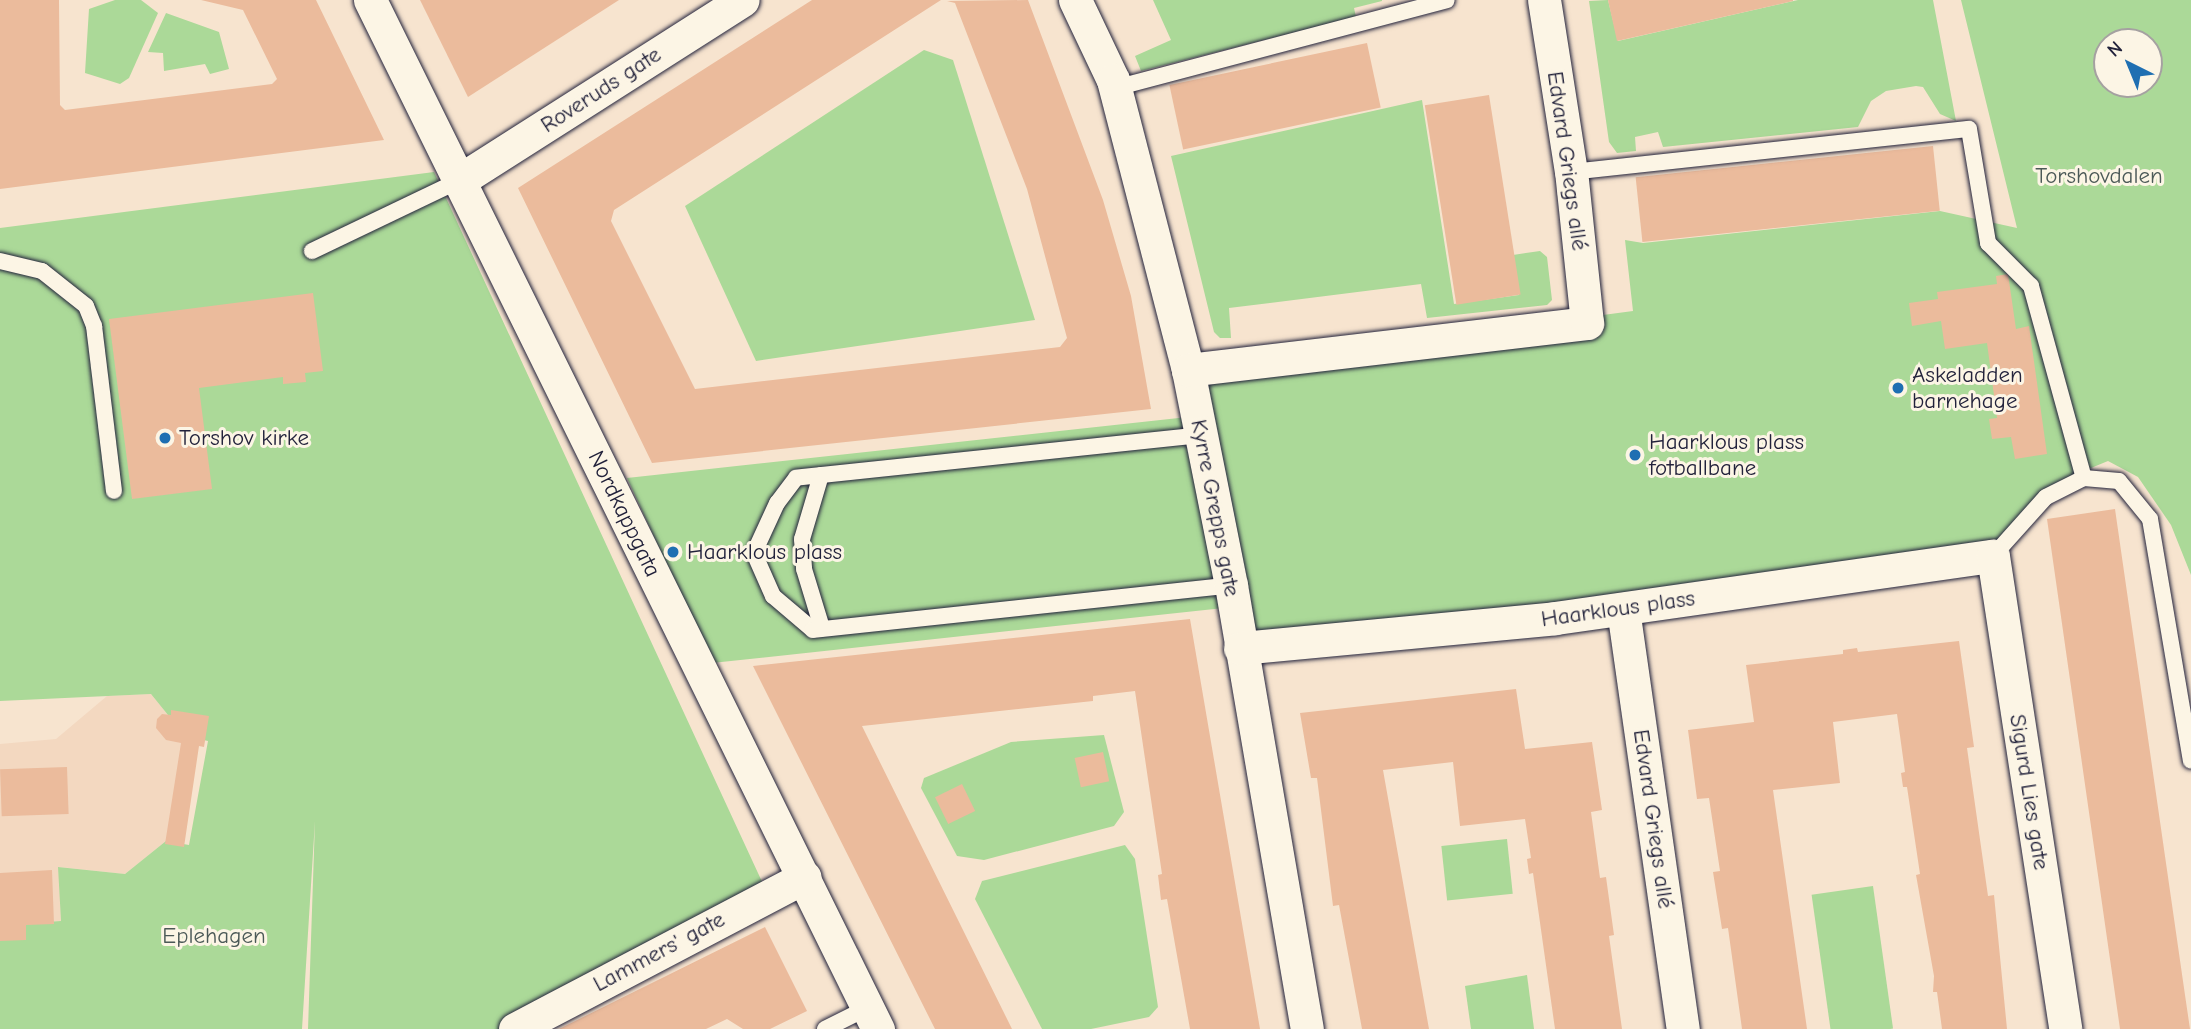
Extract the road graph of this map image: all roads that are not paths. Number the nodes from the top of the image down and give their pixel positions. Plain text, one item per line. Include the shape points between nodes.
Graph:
1 (370, 0) edge
2 (743, 0) edge
3 (1075, 0) edge
4 (1447, 0) edge
5 (1544, 0) edge
6 (1115, 88) junction
7 (1571, 172) junction
8 (460, 180) junction
9 (312, 251) dead end
10 (0, 261) edge
11 (1188, 370) junction
12 (1202, 435) junction
13 (821, 475) junction
14 (2084, 478) junction
15 (114, 491) dead end
16 (1993, 556) junction
17 (1231, 585) junction
18 (1623, 609) junction
19 (822, 628) junction
20 (1240, 648) junction
21 (2191, 761) edge
22 (804, 877) junction
23 (873, 1019) edge
24 (514, 1029) edge
25 (825, 1029) edge
26 (1307, 1029) edge
27 (1683, 1029) edge
28 (2066, 1029) edge

1 - 8 street, Nordkappgata
2 - 8 street, Roveruds gate
3 - 6 street, Kyrre Grepps gate
4 - 6 lane
5 - 7 street, Edvard Griegs allé
6 - 11 street, Kyrre Grepps gate
7 - 11 street, Edvard Griegs allé via 1587,323
7 - 14 lane via 1969,129 1988,243 2031,286
8 - 9 lane
8 - 22 street, Nordkappgata
10 - 15 lane via 42,271 86,306 94,326
11 - 12 street, Kyrre Grepps gate
12 - 13 lane
12 - 17 street, Kyrre Grepps gate
13 - 19 lane via 802,539 804,569
13 - 19 lane via 796,478 777,503 754,553 773,596 813,629
14 - 16 lane via 2046,497
14 - 21 lane via 2119,481 2150,519
16 - 18 street, Haarklous plass
16 - 28 street, Sigurd Lies gate
17 - 19 lane
17 - 20 street, Kyrre Grepps gate
18 - 20 street, Haarklous plass
18 - 27 street, Edvard Griegs allé
20 - 26 street, Kyrre Grepps gate
22 - 23 street, Nordkappgata
22 - 24 street, Lammers' gate
23 - 25 lane

